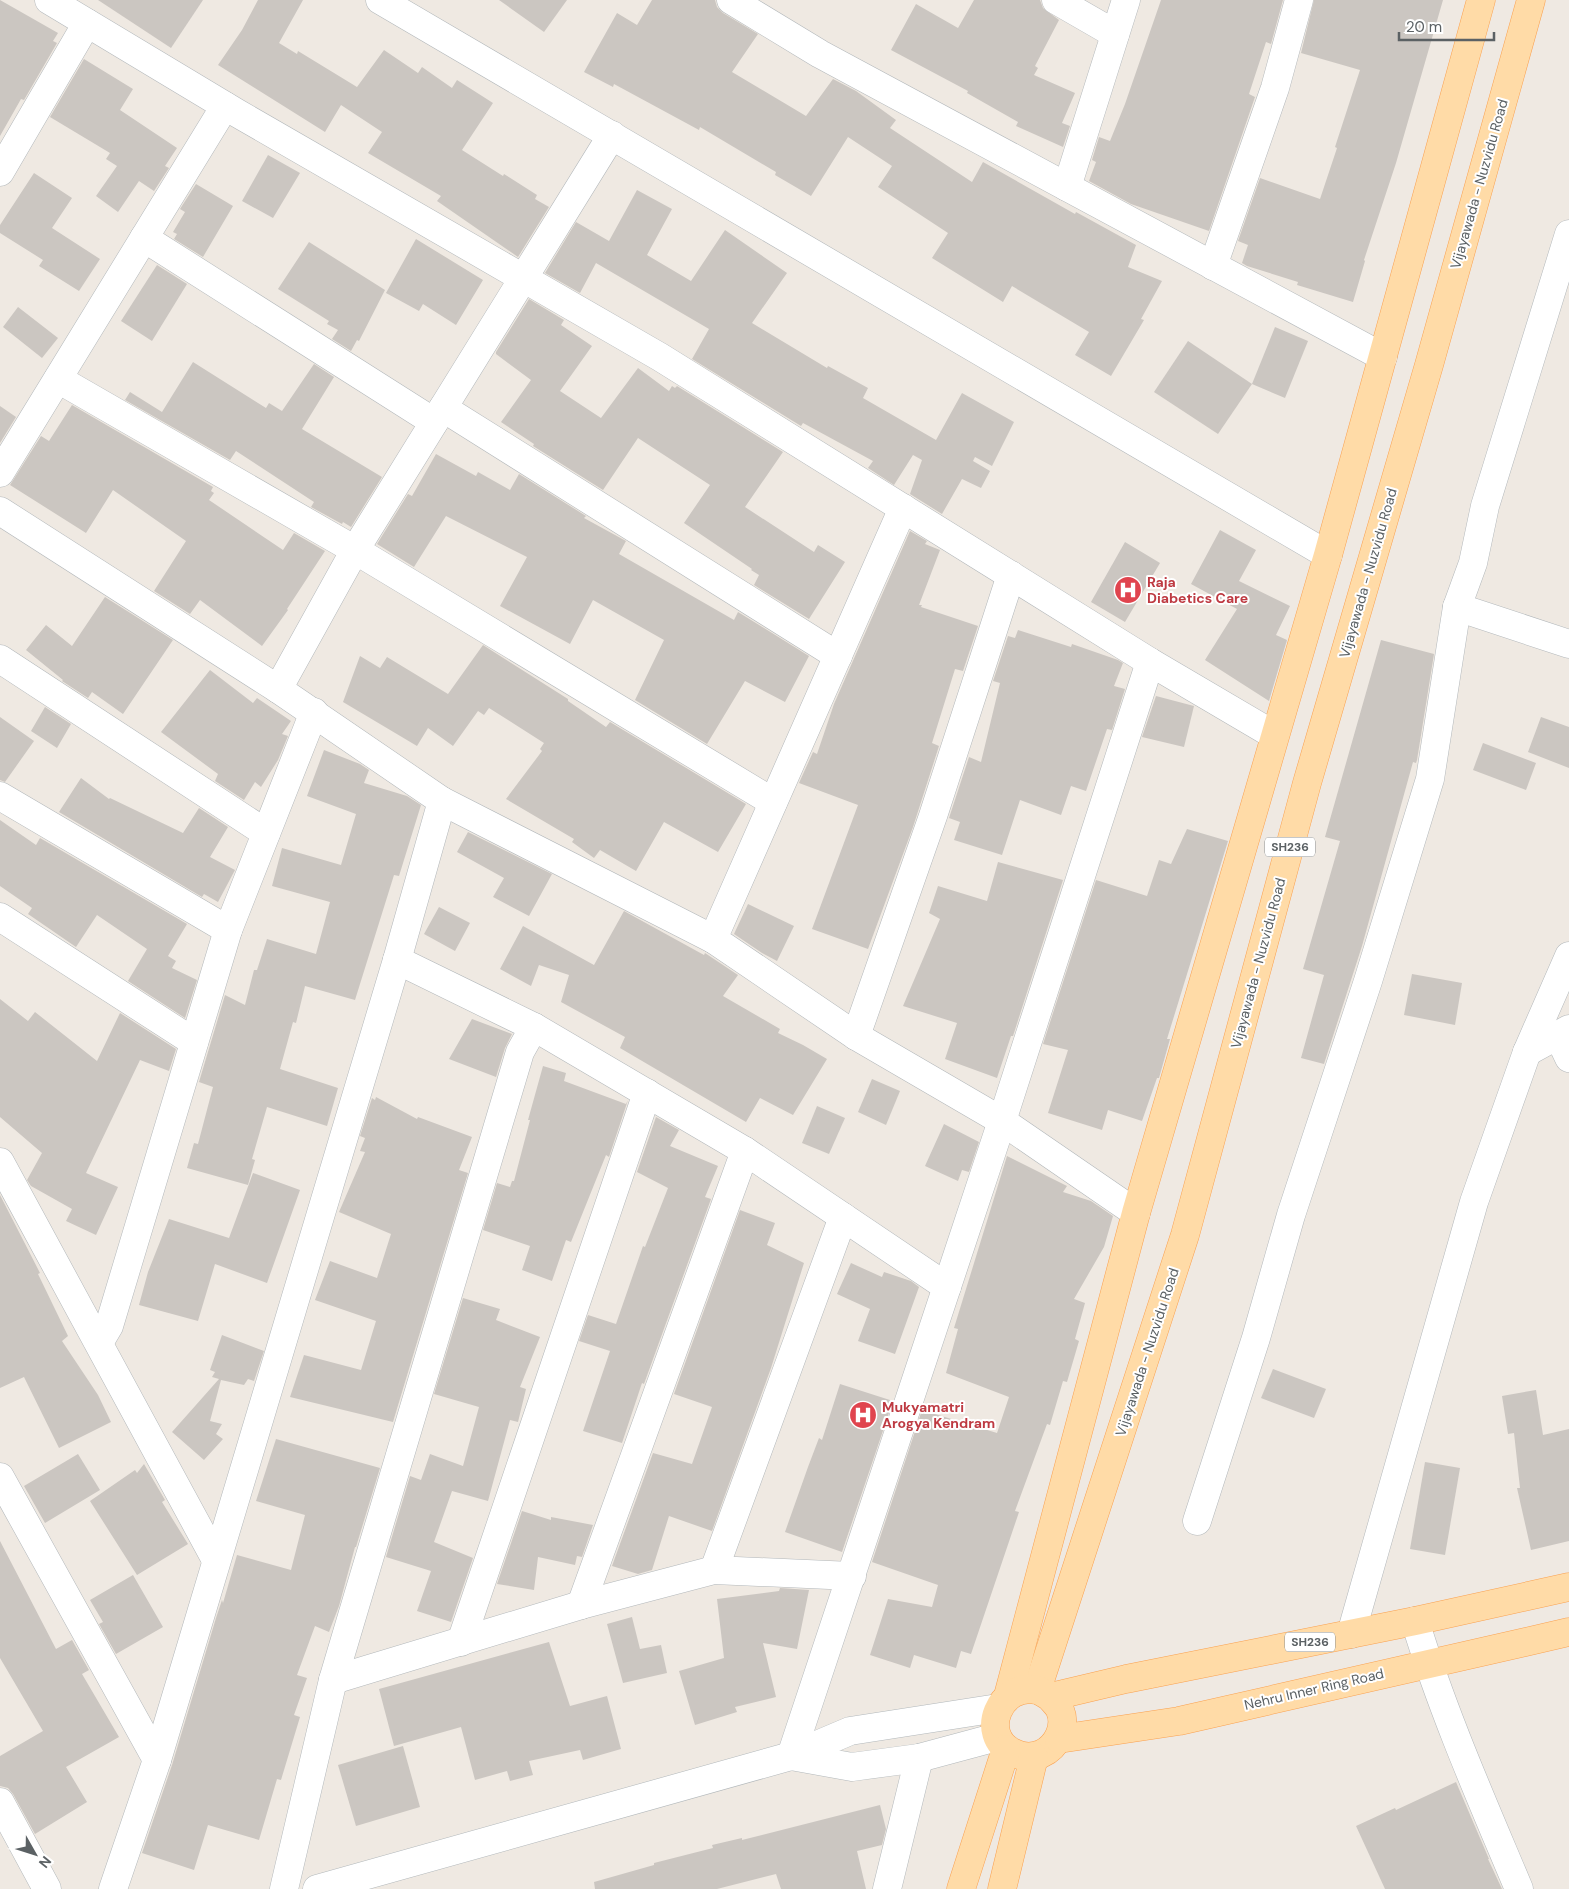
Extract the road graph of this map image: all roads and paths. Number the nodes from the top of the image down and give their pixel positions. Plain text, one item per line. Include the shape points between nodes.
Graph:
1 (50, 0) edge
2 (380, 0) edge
3 (731, 0) edge
4 (1056, 0) edge
5 (1126, 0) edge
6 (1299, 0) edge
7 (1481, 0) edge
8 (1530, 0) edge
9 (87, 22) junction
10 (1115, 34) junction
11 (225, 106) junction
12 (612, 135) junction
13 (0, 172) edge
14 (1067, 187) junction
15 (144, 238) junction
16 (1567, 245) edge
17 (1213, 266) junction
18 (523, 278) junction
19 (1383, 357) junction
20 (58, 379) junction
21 (438, 415) junction
22 (0, 473) edge
23 (902, 508) junction
24 (0, 511) edge
25 (355, 550) junction
26 (1328, 555) junction
27 (1011, 575) junction
28 (1457, 607) junction
29 (1569, 644) edge
30 (838, 656) junction
31 (0, 659) edge
32 (1150, 662) junction
33 (278, 689) junction
34 (314, 712) junction
35 (1274, 735) junction
36 (0, 796) edge
37 (442, 801) junction
38 (773, 802) junction
39 (266, 833) junction
40 (0, 917) edge
41 (228, 930) junction
42 (712, 939) junction
43 (1569, 956) edge
44 (397, 960) junction
45 (534, 1027) junction
46 (856, 1036) junction
47 (1565, 1041) edge
48 (194, 1042) junction
49 (1527, 1052) junction
50 (647, 1093) junction
51 (1002, 1122) junction
52 (745, 1151) junction
53 (0, 1162) edge
54 (1136, 1213) junction
55 (843, 1217) junction
56 (947, 1287) junction
57 (99, 1343) junction
58 (0, 1477) edge
59 (1197, 1521) dead end
60 (216, 1560) junction
61 (714, 1570) junction
62 (852, 1576) junction
63 (1569, 1587) edge
64 (580, 1605) junction
65 (1415, 1621) junction
66 (1569, 1632) edge
67 (1351, 1634) junction
68 (461, 1642) junction
69 (1428, 1663) junction
70 (333, 1680) junction
71 (1044, 1694) junction
72 (1003, 1702) junction
73 (1058, 1739) junction
74 (1002, 1743) junction
75 (791, 1756) junction
76 (1034, 1757) junction
77 (919, 1758) junction
78 (157, 1760) junction
79 (0, 1802) edge
80 (47, 1889) edge
81 (113, 1889) edge
82 (284, 1889) edge
83 (317, 1889) edge
84 (887, 1889) edge
85 (961, 1889) edge
86 (1002, 1889) edge
87 (1519, 1889) edge

1 - 9 street
2 - 12 street
3 - 14 street via 820,54
4 - 10 street
5 - 10 street
6 - 17 street via 1276,88
7 - 19 main road, SH236
8 - 71 main road, Vijayawada - Nuzvidu Road / SH236 via 1429,365 1307,783 1185,1235
9 - 11 street
9 - 13 street
10 - 14 street
11 - 15 street
11 - 18 street
12 - 18 street
12 - 26 street
14 - 17 street
15 - 20 street
15 - 21 street
16 - 28 street via 1485,506 1473,563
17 - 19 street
18 - 21 street
18 - 23 street via 660,357
19 - 26 main road, SH236
20 - 22 street
20 - 25 street
21 - 25 street
21 - 30 street
23 - 27 street
23 - 30 street
24 - 33 street
25 - 33 street
25 - 38 street
26 - 35 main road, SH236
27 - 32 street
27 - 46 street via 933,816
28 - 29 street
28 - 59 street via 1430,779
30 - 38 street
31 - 39 street
32 - 35 street
32 - 51 street
33 - 34 street
34 - 37 street
34 - 39 street
35 - 54 main road, SH236
36 - 41 street
37 - 42 street
37 - 44 street
38 - 42 street
39 - 41 street
40 - 48 street
41 - 48 street
42 - 46 street
43 - 49 street
44 - 45 street
44 - 60 street
45 - 50 street
45 - 70 street via 520,1052
46 - 51 street
47 - 49 street
48 - 57 street via 109,1326
49 - 67 street via 1474,1202
50 - 52 street
50 - 68 street
51 - 54 street
51 - 56 street
52 - 55 street
52 - 64 street
53 - 57 street
54 - 72 main road, SH236
55 - 56 street
55 - 61 street
56 - 62 street
57 - 60 street
58 - 78 street
60 - 78 street
61 - 62 street
61 - 64 street
62 - 75 street
63 - 65 main road, SH236
64 - 68 street
65 - 67 main road, SH236
65 - 69 street
66 - 69 main road, Nehru Inner Ring Road
67 - 71 main road, SH236
68 - 70 street
69 - 73 main road, Nehru Inner Ring Road via 1179,1720
69 - 87 street via 1457,1742
70 - 82 street
71 - 72 main road, SH236 via 1022,1690
71 - 73 main road via 1060,1709 1062,1724
72 - 74 main road, SH236 via 994,1722
72 - 75 street via 850,1731
73 - 76 main road via 1048,1750
74 - 76 main road via 1019,1756
74 - 77 street
74 - 85 main road, SH236
75 - 77 street via 852,1767
75 - 83 street
76 - 86 main road
77 - 84 street
78 - 81 street
79 - 80 street

